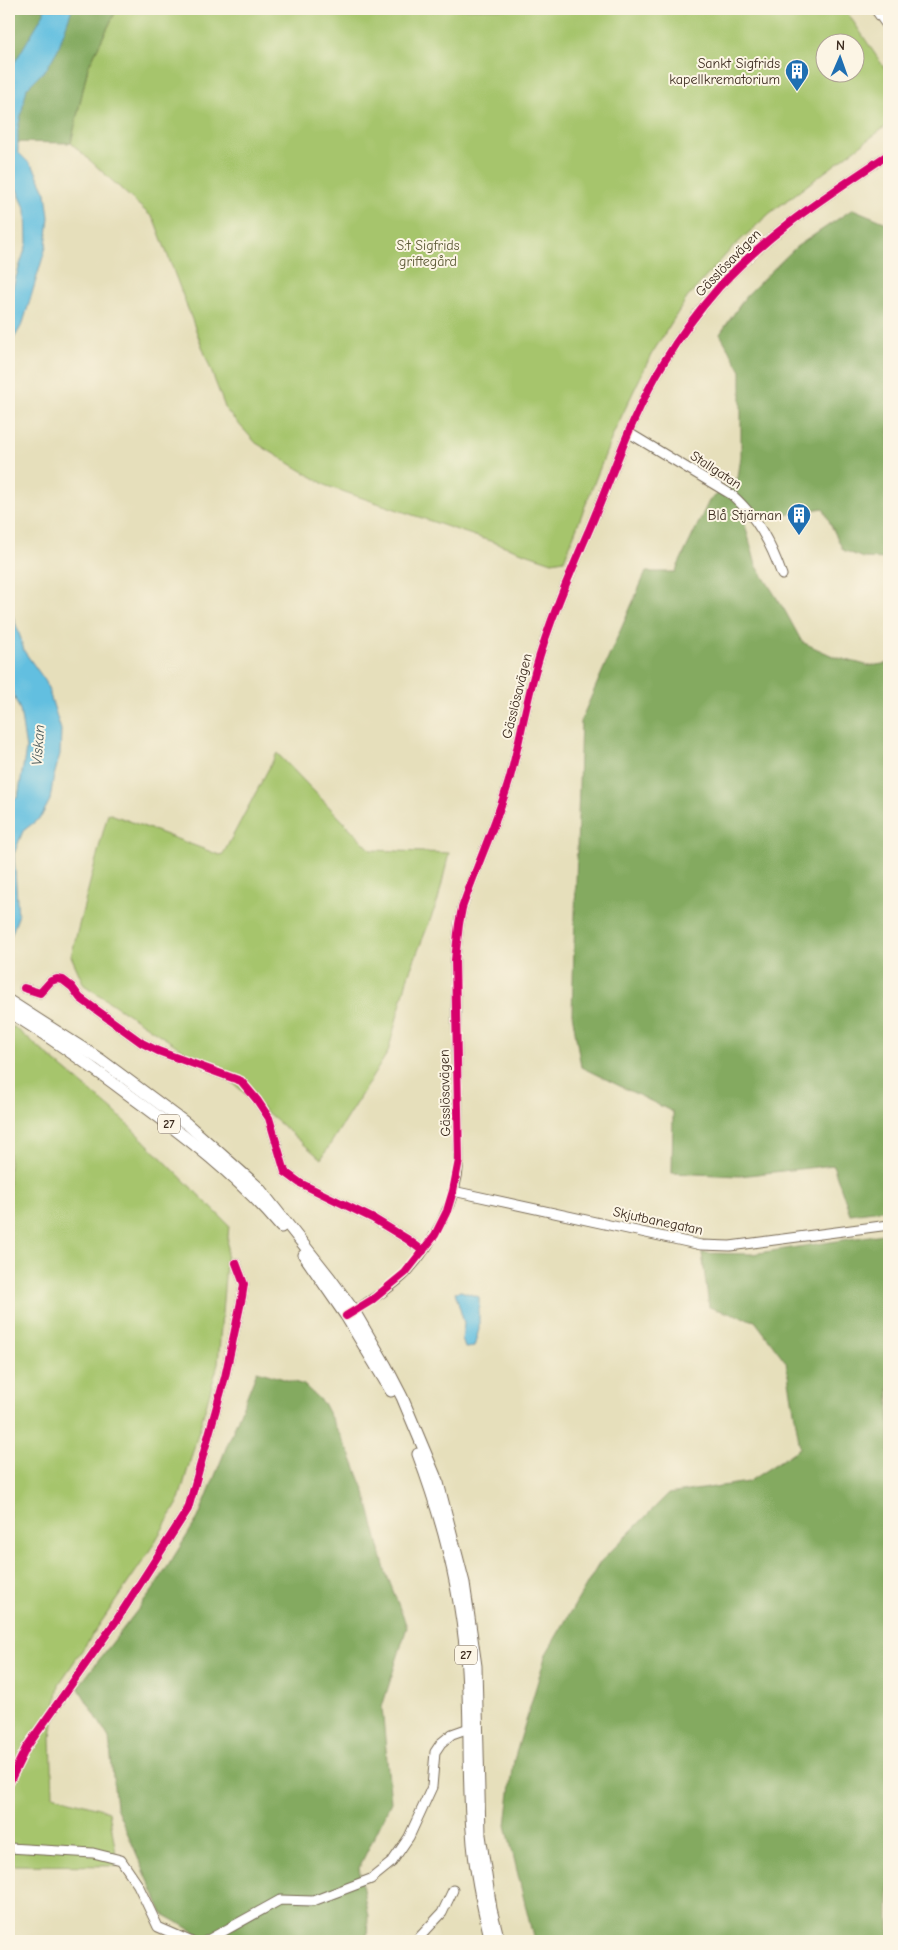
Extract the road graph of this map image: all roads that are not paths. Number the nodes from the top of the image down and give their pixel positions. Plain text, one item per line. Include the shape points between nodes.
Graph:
1 (875, 9) edge
2 (889, 28) edge
3 (889, 154) edge
4 (629, 433) junction
5 (782, 575) dead end
6 (24, 988) dead end
7 (9, 1001) edge
8 (9, 1012) edge
9 (25, 1016) junction
10 (453, 1191) junction
11 (889, 1225) edge
12 (423, 1252) junction
13 (236, 1263) dead end
14 (350, 1314) junction
15 (469, 1728) junction
16 (9, 1783) edge
17 (9, 1848) edge
18 (453, 1890) dead end
19 (190, 1941) edge
20 (206, 1941) edge
21 (416, 1941) edge
22 (491, 1941) edge
23 (499, 1941) edge

1 - 2 street
3 - 4 street, Gässlösavägen via 771,236 721,285 665,360
4 - 5 street, Stallgatan via 732,495 746,508 766,539
4 - 10 street, Gässlösavägen via 546,637 508,784 458,924 455,960 458,1160
6 - 12 street via 40,993 51,981 63,980 80,998 142,1043 241,1081 269,1118 285,1172 300,1183 374,1219
7 - 9 main road, 27
8 - 9 main road, 27
9 - 14 main road, 27 via 186,1137 258,1199
10 - 11 street, Skjutbanegatan via 701,1245 730,1246
10 - 12 street, Gässlösavägen via 447,1211
12 - 14 street, Gässlösavägen via 405,1273
13 - 16 street via 244,1284 242,1297 188,1509 116,1621 26,1748
14 - 15 main road, 27 via 403,1414 427,1478 451,1560 466,1655
14 - 23 main road, 27 via 386,1366 420,1437 438,1483 464,1583 476,1666 480,1835
15 - 20 street via 452,1734 441,1742 435,1752 432,1787 409,1837 392,1862 371,1879 313,1900 280,1900
15 - 22 main road, 27 via 472,1829 479,1893
17 - 19 street via 93,1853 121,1860 138,1885 158,1927
18 - 21 street via 442,1913

